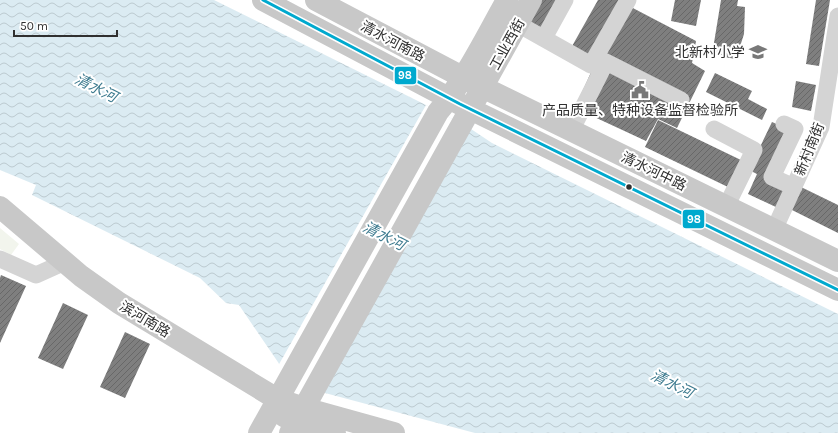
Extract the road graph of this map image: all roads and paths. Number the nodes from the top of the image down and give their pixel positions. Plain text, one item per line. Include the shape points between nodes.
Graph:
1 (263, 0) edge
2 (316, 0) edge
3 (507, 0) edge
4 (531, 0) edge
5 (565, 0) edge
6 (628, 0) edge
7 (838, 16) edge
8 (518, 24) junction
9 (544, 38) junction
10 (484, 42) junction
11 (504, 49) junction
12 (426, 58) junction
13 (472, 82) junction
14 (681, 100) dead end
15 (509, 101) junction
16 (448, 105) junction
17 (784, 124) dead end
18 (714, 129) dead end
19 (571, 131) junction
20 (794, 187) junction
21 (726, 207) junction
22 (0, 208) edge
23 (0, 218) edge
24 (774, 230) junction
25 (0, 259) edge
26 (838, 261) edge
27 (59, 263) junction
28 (838, 290) edge
29 (279, 396) junction
30 (301, 414) edge
31 (259, 433) edge
32 (335, 433) edge
33 (394, 433) edge

1 - 16 main road, 清水河南路
2 - 12 main road, 清水河南路
3 - 10 main road, 工业西街
4 - 8 main road, 工业西街
5 - 9 street
6 - 9 street via 591,65
7 - 20 street, 新村南街 via 821,127
8 - 9 street
8 - 11 main road, 工业西街
10 - 12 main road via 460,58
10 - 13 main road, 工业西街
11 - 13 main road, 工业西街
11 - 15 main road via 498,76 501,91
12 - 13 main road, 清水河南路
13 - 15 main road, 清水河中路
13 - 16 main road
13 - 16 main road
14 - 19 street via 606,62
15 - 19 main road, 清水河中路
16 - 28 main road, 清水河中路 via 469,119 486,117
16 - 29 main road
16 - 30 main road
17 - 20 street via 795,129 772,177
18 - 21 street via 754,150
19 - 21 main road, 清水河中路
20 - 24 street, 新村南街
21 - 24 main road, 清水河中路
22 - 27 main road, 滨河南路
23 - 27 main road, 滨河南路
24 - 26 main road, 清水河中路
25 - 27 street via 36,275
27 - 29 main road, 滨河南路 via 76,283 114,311
29 - 30 main road, 滨河南路
29 - 31 main road
30 - 32 main road
30 - 33 main road

